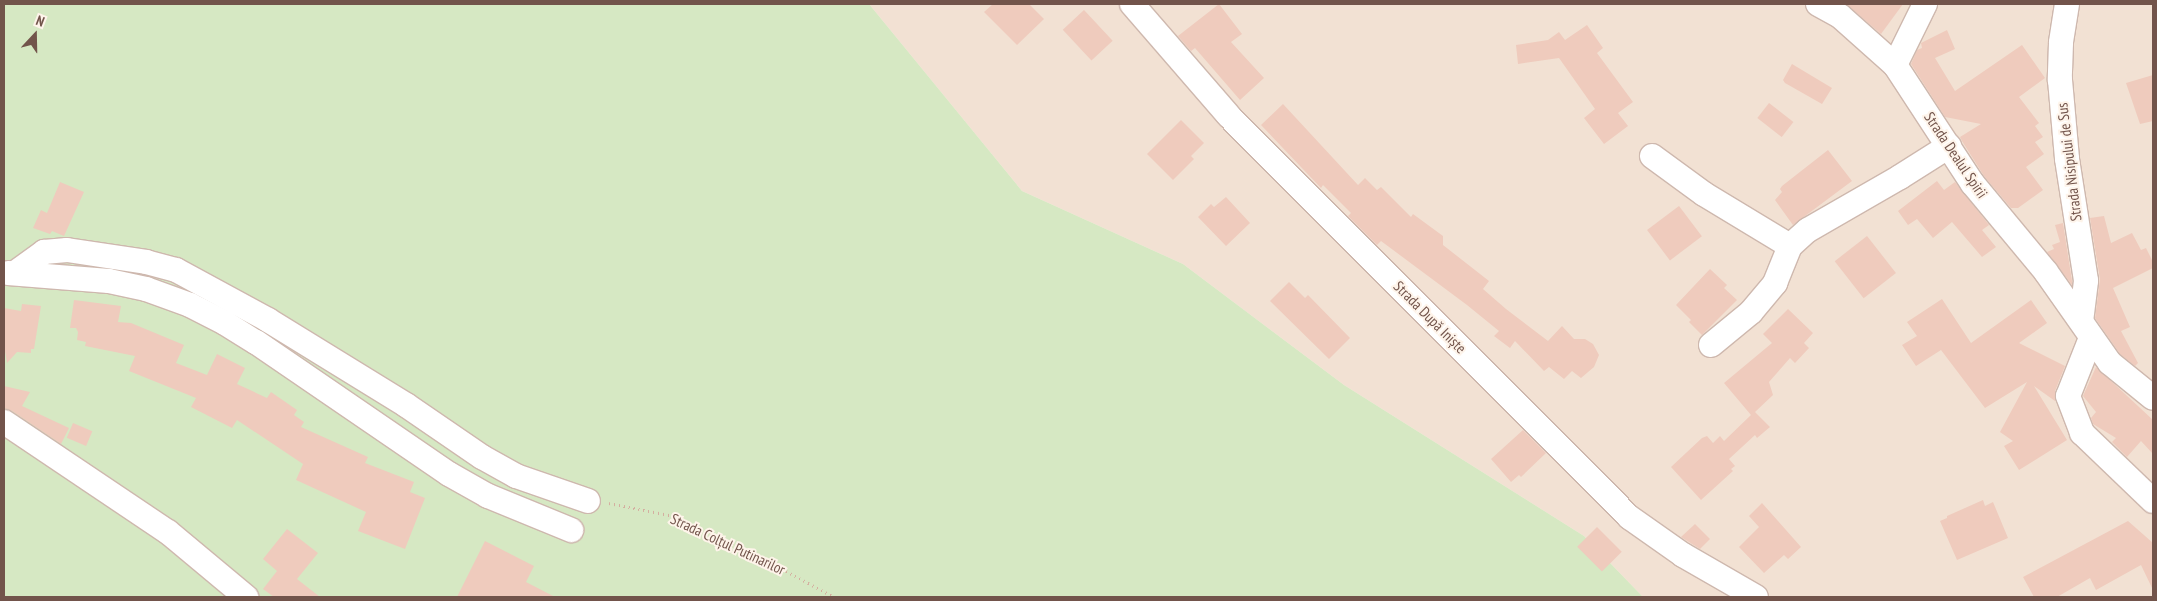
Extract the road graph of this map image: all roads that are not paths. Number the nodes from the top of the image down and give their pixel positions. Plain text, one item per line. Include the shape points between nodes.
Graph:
1 (1132, 4) edge
2 (1818, 4) edge
3 (1925, 4) edge
4 (1937, 4) edge
5 (2067, 4) edge
6 (1914, 26) junction
7 (1895, 65) junction
8 (1949, 146) junction
9 (1652, 156) dead end
10 (1790, 246) junction
11 (9, 273) edge
12 (2086, 329) junction
13 (1711, 345) dead end
14 (2153, 398) edge
15 (4, 422) edge
16 (588, 501) road end
17 (2153, 501) edge
18 (571, 530) dead end
19 (246, 597) edge
20 (1756, 597) edge

1 - 20 street, Strada După Iniște via 1228,115 1629,517 1683,555
2 - 7 street, Strada Dealul Spirii via 1840,16
3 - 6 street
4 - 6 street
5 - 12 street, Strada Nisipului de Sus via 2060,80 2068,169 2086,281
6 - 7 street
7 - 8 street, Strada Dealul Spirii
8 - 10 street via 1808,230
8 - 12 street, Strada Dealul Spirii via 1973,184 2046,272
9 - 10 street via 1704,194
10 - 13 street via 1775,283 1752,312
11 - 16 street via 44,252 84,251 176,270 268,320 491,462 516,476
11 - 18 street via 110,281 146,289 190,305 256,342 457,478 488,496
12 - 14 street via 2110,363
12 - 17 street, Strada Nisipului de Sus via 2068,396 2082,434
15 - 19 street via 168,532

